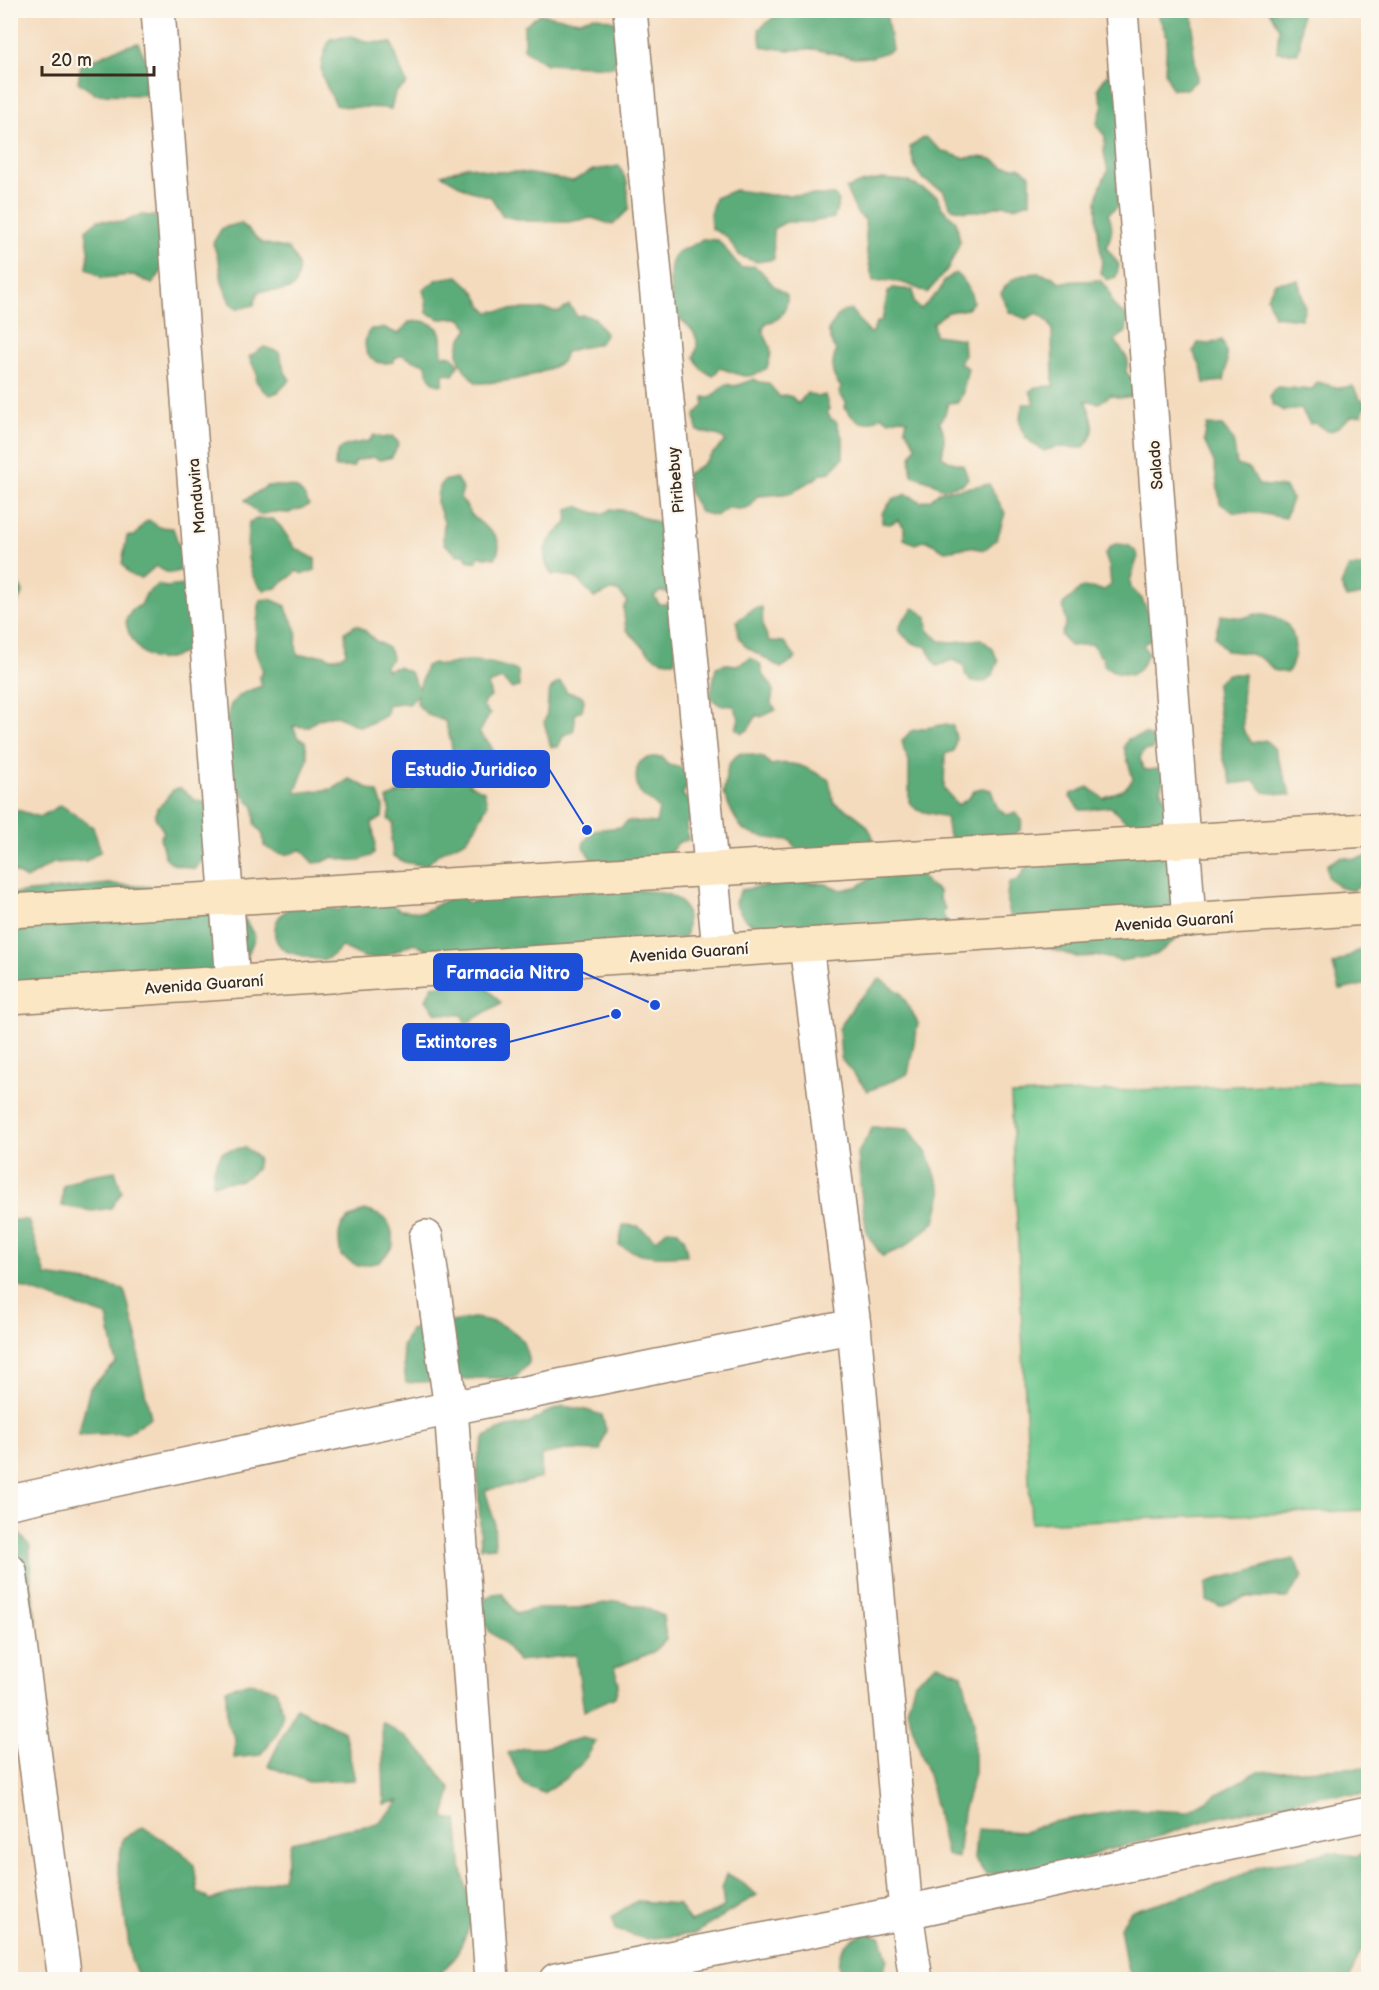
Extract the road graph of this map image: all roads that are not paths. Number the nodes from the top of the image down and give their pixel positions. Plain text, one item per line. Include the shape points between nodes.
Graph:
1 (158, 10) edge
2 (630, 10) edge
3 (1121, 10) edge
4 (1368, 831) edge
5 (1183, 842) junction
6 (713, 869) junction
7 (228, 898) junction
8 (1368, 908) edge
9 (10, 911) edge
10 (1189, 920) junction
11 (806, 945) junction
12 (719, 950) junction
13 (233, 982) junction
14 (10, 997) edge
15 (426, 1237) dead end
16 (854, 1326) junction
17 (451, 1408) junction
18 (10, 1502) edge
19 (10, 1570) edge
20 (1368, 1814) edge
21 (906, 1912) junction
22 (65, 1980) edge
23 (492, 1980) edge
24 (556, 1980) edge
25 (916, 1980) edge

1 - 7 street, Manduvira
2 - 6 street, Piribebuy
3 - 5 street, Salado
4 - 5 main road
5 - 6 main road
5 - 10 street, Salado
6 - 7 main road
6 - 12 street, Piribebuy
7 - 9 main road
7 - 13 street, Manduvira
8 - 10 main road, Avenida Guaraní
10 - 11 main road, Avenida Guaraní
11 - 12 main road, Avenida Guaraní
11 - 16 street
12 - 13 main road, Avenida Guaraní
13 - 14 main road, Avenida Guaraní
15 - 17 street
16 - 17 street
16 - 21 street
17 - 18 street
17 - 23 street
19 - 22 street
20 - 21 street
21 - 24 street
21 - 25 street

